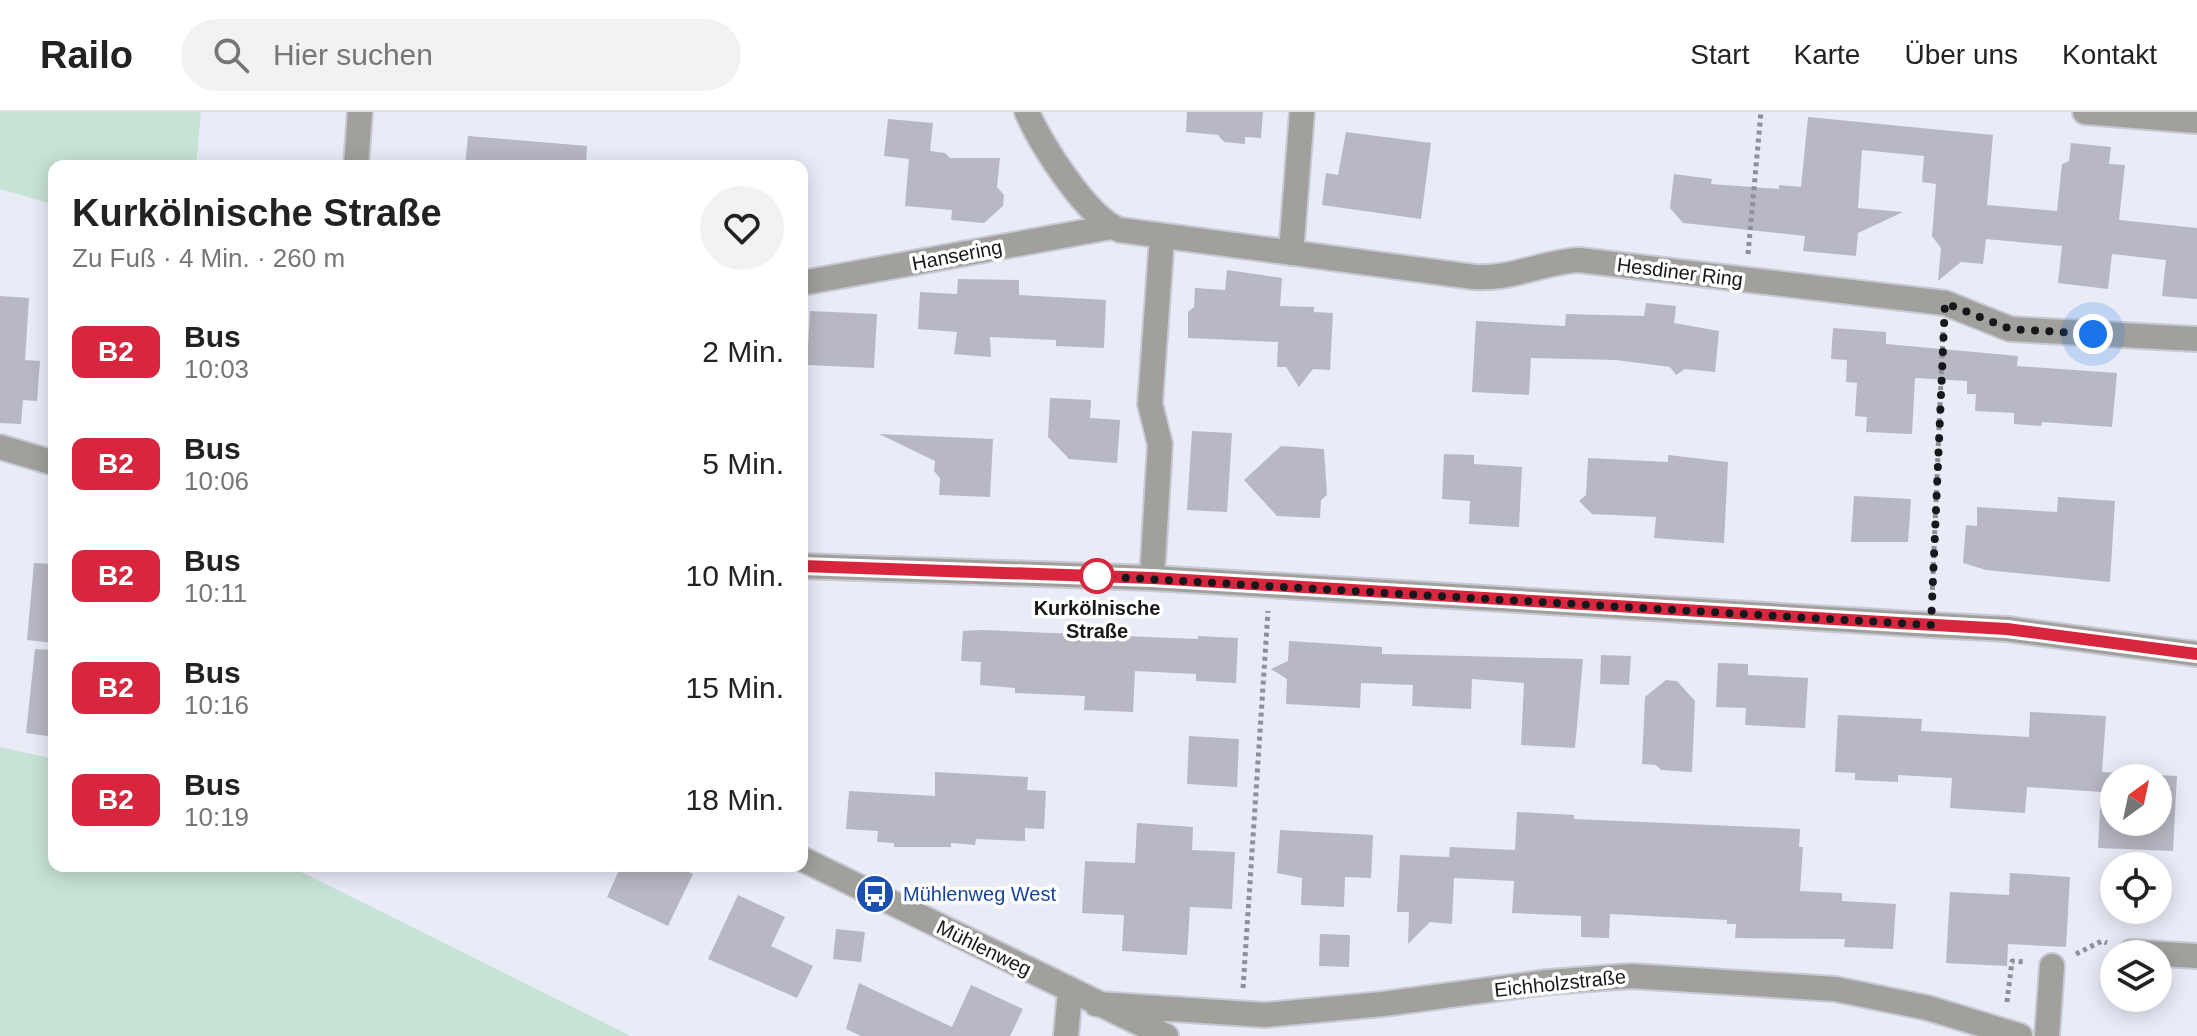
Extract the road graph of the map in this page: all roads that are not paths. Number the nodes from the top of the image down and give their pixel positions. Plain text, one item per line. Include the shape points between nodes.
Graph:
1 (360, 112) edge
2 (1027, 112) edge
3 (1302, 112) edge
4 (2085, 112) edge
5 (2197, 121) edge
6 (356, 160) edge
7 (1111, 227) junction
8 (1162, 237) junction
9 (1291, 253) junction
10 (808, 282) edge
11 (2197, 339) edge
12 (0, 447) edge
13 (48, 461) edge
14 (808, 566) edge
15 (1152, 578) junction
16 (2197, 654) edge
17 (808, 862) edge
18 (2172, 954) edge
19 (2197, 956) edge
20 (2052, 966) dead end
21 (1070, 991) junction
22 (1096, 1004) junction
23 (1251, 1022) edge
24 (1066, 1036) edge
25 (1166, 1036) edge
26 (2020, 1036) edge
27 (2047, 1036) edge

1 - 6 street
2 - 7 street via 1081,195
3 - 9 street
4 - 5 street
7 - 8 street, Hesdiner Ring
7 - 10 street, Hansering
8 - 9 street, Hesdiner Ring
8 - 15 street via 1150,404 1160,444
9 - 11 street, Hesdiner Ring via 1498,279 1579,260 1945,303 2010,329
12 - 13 street
14 - 15 street
15 - 16 street via 2007,629
17 - 21 street, Mühlenweg
18 - 19 street
20 - 27 street
21 - 22 street, Mühlenweg
21 - 24 street
22 - 23 street, Eichholzstraße
22 - 25 street, Mühlenweg
23 - 26 street, Eichholzstraße via 1548,982 1631,976 1835,989 1928,1008

